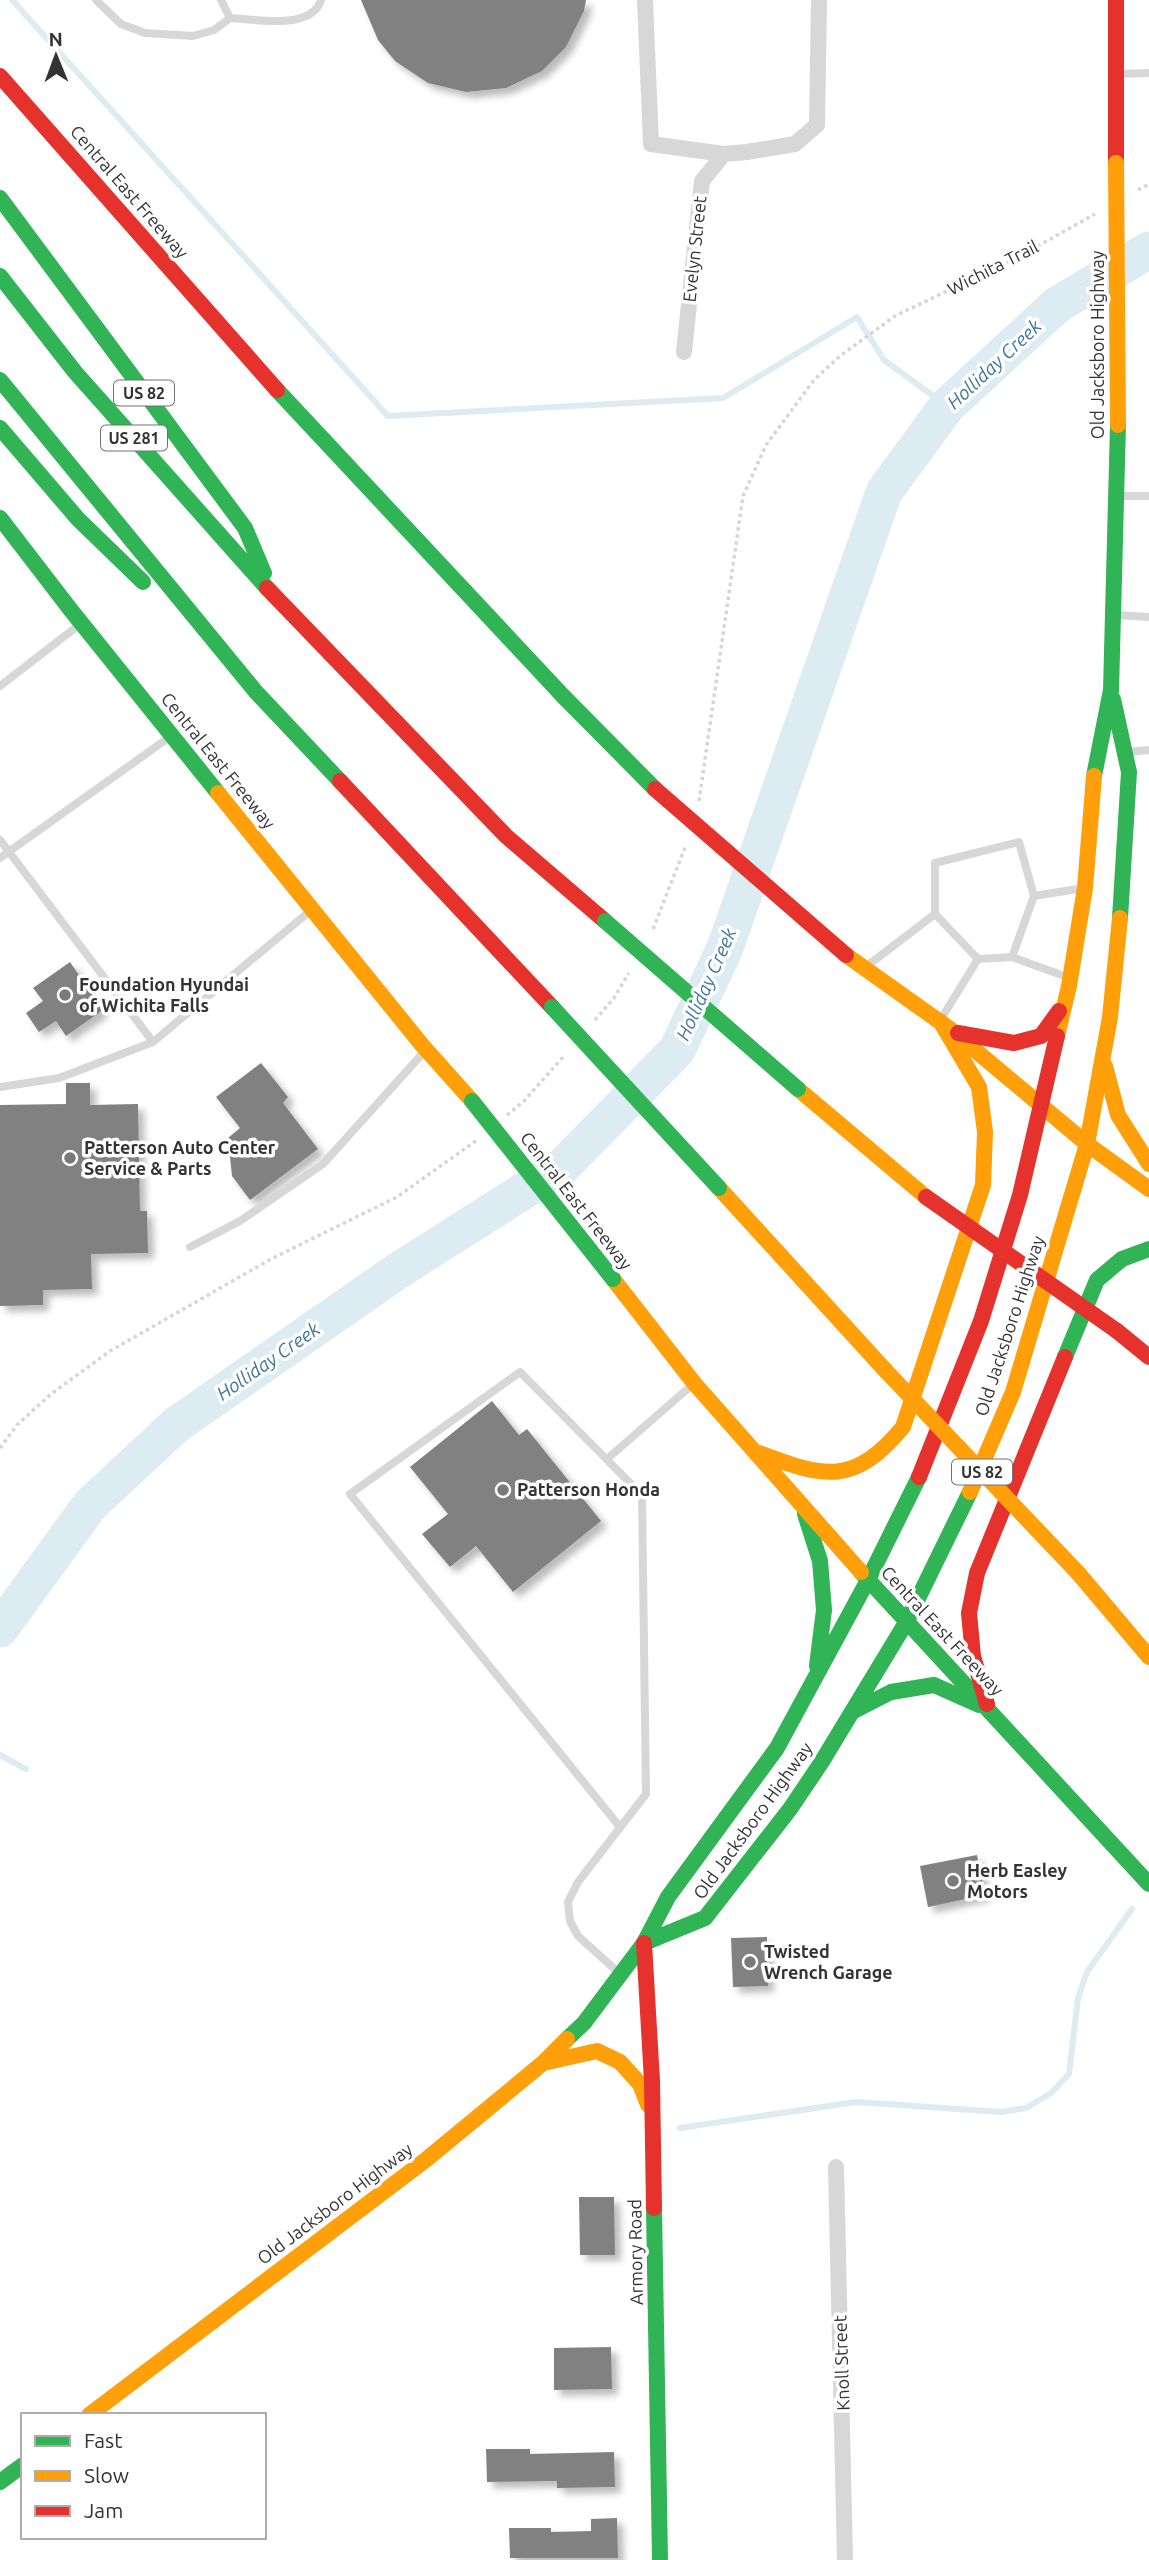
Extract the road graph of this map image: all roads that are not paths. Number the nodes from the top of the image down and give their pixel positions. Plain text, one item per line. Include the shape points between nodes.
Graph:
1 (96, 0) edge
2 (221, 0) edge
3 (321, 0) edge
4 (645, 0) edge
5 (819, 0) edge
6 (1116, 0) edge
7 (230, 18) junction
8 (1149, 73) edge
9 (1116, 74) junction
10 (0, 76) edge
11 (724, 154) junction
12 (0, 198) edge
13 (0, 276) edge
14 (684, 352) dead end
15 (0, 380) edge
16 (0, 428) edge
17 (1116, 496) junction
18 (1149, 496) edge
19 (0, 518) edge
20 (274, 596) junction
21 (1113, 615) junction
22 (1149, 617) edge
23 (82, 623) junction
24 (0, 687) edge
25 (1111, 690) junction
26 (257, 692) junction
27 (172, 735) junction
28 (1149, 750) edge
29 (1125, 752) junction
30 (0, 840) edge
31 (9, 852) junction
32 (0, 859) edge
33 (1085, 888) junction
34 (1034, 896) junction
35 (313, 909) junction
36 (936, 914) junction
37 (1012, 957) junction
38 (978, 959) junction
39 (865, 968) junction
40 (1070, 978) junction
41 (1065, 1003) junction
42 (940, 1021) junction
43 (954, 1032) junction
44 (153, 1042) junction
45 (426, 1049) junction
46 (1103, 1060) junction
47 (0, 1087) edge
48 (1042, 1106) junction
49 (1087, 1144) junction
50 (1149, 1164) edge
51 (1149, 1189) edge
52 (190, 1247) dead end
53 (1149, 1249) edge
54 (1117, 1331) junction
55 (1149, 1351) edge
56 (1149, 1357) edge
57 (694, 1383) junction
58 (756, 1452) junction
59 (607, 1459) junction
60 (802, 1504) junction
61 (868, 1580) junction
62 (907, 1621) junction
63 (1149, 1657) edge
64 (816, 1678) junction
65 (988, 1710) junction
66 (852, 1712) junction
67 (620, 1828) junction
68 (1149, 1884) edge
69 (644, 1943) junction
70 (620, 1974) junction
71 (543, 2063) junction
72 (653, 2118) junction
73 (836, 2167) dead end
74 (92, 2413) edge
75 (21, 2466) edge
76 (0, 2482) edge
77 (660, 2560) edge
78 (845, 2560) edge

1 - 7 lane via 121,24 145,33 193,36 214,30
2 - 7 lane
3 - 7 lane via 309,17 294,20
4 - 11 street via 651,144
5 - 11 street via 817,125 795,144
6 - 9 main road, Old Jacksboro Highway
8 - 9 lane
9 - 17 main road, Old Jacksboro Highway, bridge
10 - 39 main road, Central East Freeway, bridge via 318,436 563,696 655,789
11 - 14 street, Evelyn Street via 702,181
12 - 20 main road, US 82 via 245,528
13 - 20 main road, US 281 via 75,372
15 - 26 main road
16 - 26 main road, US 82 via 78,519
17 - 18 lane
17 - 21 main road, Old Jacksboro Highway
19 - 23 main road, Central East Freeway
20 - 54 main road, US 82, bridge via 506,836 926,1197
21 - 22 lane
21 - 25 main road, Old Jacksboro Highway
23 - 24 lane
23 - 27 main road, Central East Freeway
25 - 29 main road, Old Jacksboro Highway
25 - 33 main road, Old Jacksboro Highway via 1095,767
26 - 63 main road, US 82, bridge via 1079,1574
27 - 31 lane
27 - 35 main road, Central East Freeway
28 - 29 lane
29 - 46 main road, Old Jacksboro Highway via 1129,772 1123,886
30 - 31 lane
31 - 32 lane
31 - 44 lane
33 - 34 lane
33 - 40 main road, Old Jacksboro Highway
34 - 36 lane via 1020,842 935,863
34 - 37 lane
35 - 44 lane
35 - 45 main road, Central East Freeway
36 - 38 lane
36 - 39 lane
37 - 38 lane
37 - 40 lane
38 - 42 lane
39 - 42 main road, Central East Freeway
40 - 41 main road, Old Jacksboro Highway
41 - 43 main road via 1041,1036 1014,1043
41 - 48 main road, Old Jacksboro Highway
42 - 43 main road, Central East Freeway
42 - 58 main road via 979,1087 985,1132 983,1185 902,1427 888,1447 865,1465 834,1474 794,1468
43 - 48 main road, Central East Freeway
44 - 47 lane via 59,1078
45 - 52 lane via 323,1164 240,1221
45 - 57 main road, Central East Freeway, bridge
46 - 49 main road, Old Jacksboro Highway
46 - 50 main road via 1118,1115
48 - 49 main road, Central East Freeway
48 - 61 main road, Old Jacksboro Highway via 981,1321 922,1470
49 - 51 main road, Central East Freeway
49 - 62 main road, Old Jacksboro Highway via 1013,1392
53 - 65 main road via 1122,1259 1097,1280 977,1573 969,1614 972,1656
54 - 55 main road, US 82
54 - 56 main road
57 - 58 main road, Central East Freeway
57 - 59 lane
58 - 60 main road, Central East Freeway
59 - 67 lane via 642,1495 646,1794
59 - 67 lane via 520,1372 350,1494
60 - 61 main road, Central East Freeway
60 - 64 main road via 820,1561 824,1610
61 - 62 main road, Central East Freeway
61 - 64 main road, Old Jacksboro Highway
62 - 65 main road, Central East Freeway
62 - 66 main road, Old Jacksboro Highway
64 - 69 main road, Old Jacksboro Highway via 777,1748 668,1897
65 - 66 main road via 934,1685 891,1692
65 - 68 main road, Central East Freeway
66 - 69 main road, Old Jacksboro Highway via 790,1809 705,1917
67 - 70 lane via 568,1902 578,1936
69 - 70 main road, Old Jacksboro Highway
69 - 72 main road, Armory Road
70 - 71 main road, Old Jacksboro Highway via 584,2022
71 - 72 main road via 597,2051 620,2062 640,2084
71 - 74 main road, Old Jacksboro Highway via 428,2158
72 - 77 main road, Armory Road
73 - 78 street, Knoll Street
75 - 76 main road

